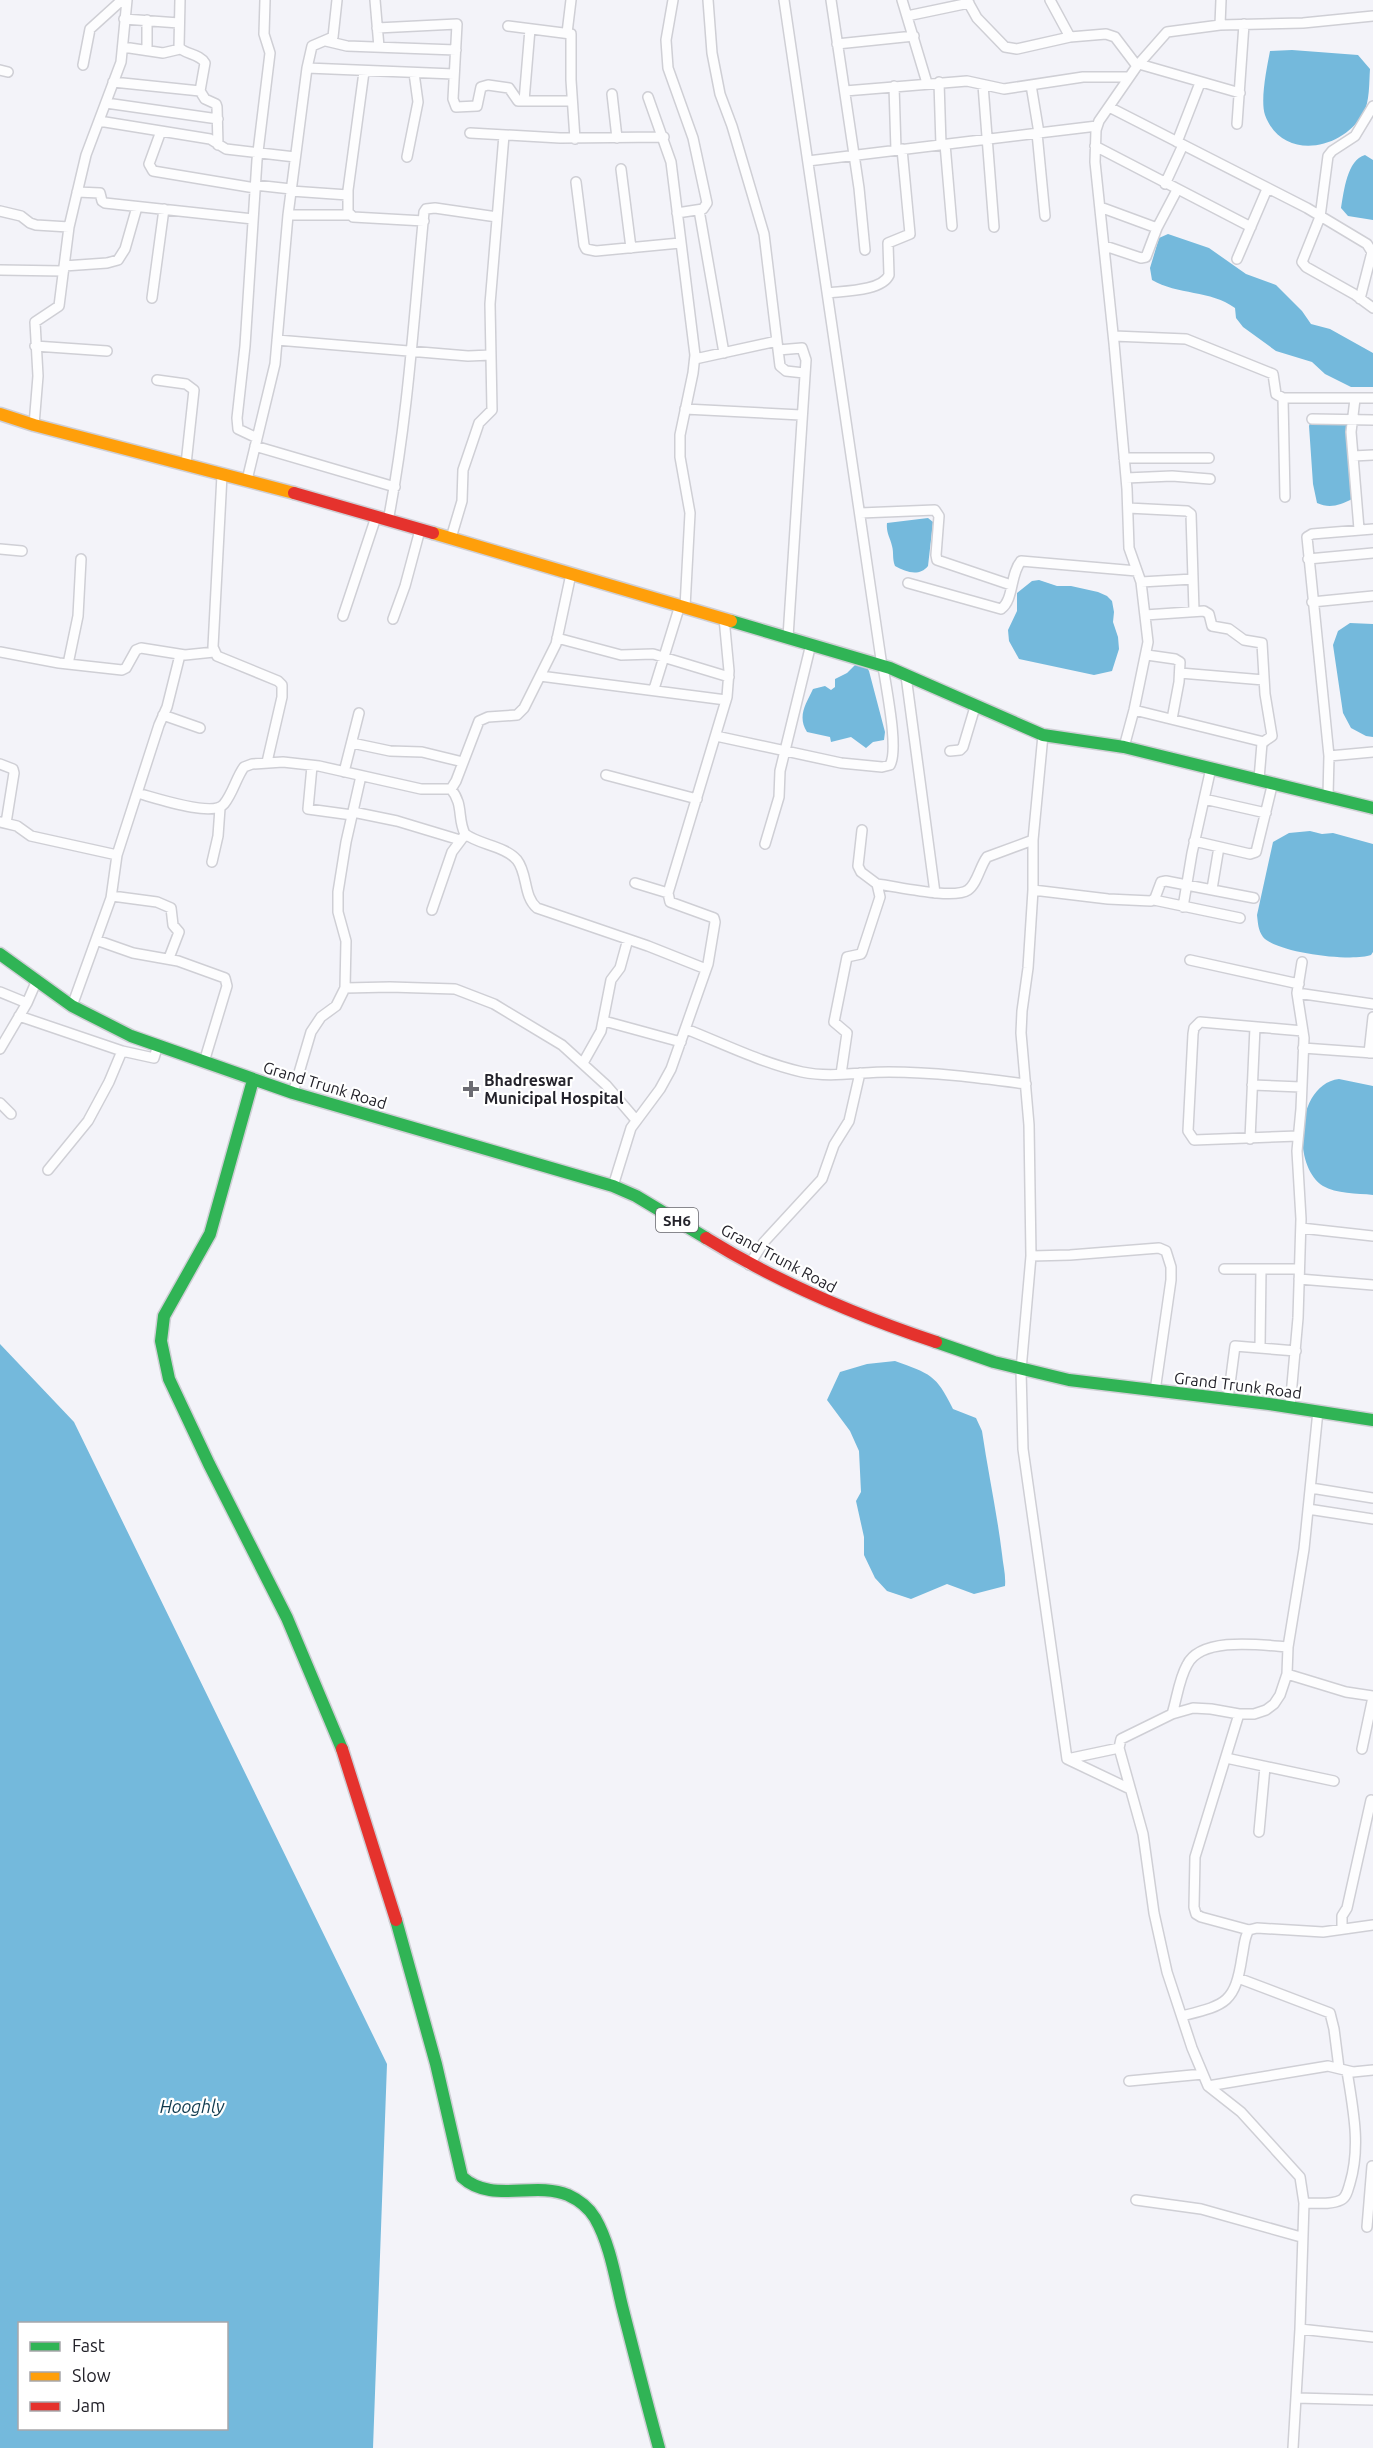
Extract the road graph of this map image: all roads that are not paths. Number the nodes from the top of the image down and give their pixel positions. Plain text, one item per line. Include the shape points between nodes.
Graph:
1 (125, 0) edge
2 (180, 0) edge
3 (265, 0) edge
4 (337, 0) edge
5 (375, 0) edge
6 (571, 0) edge
7 (674, 0) edge
8 (708, 0) edge
9 (784, 0) edge
10 (831, 0) edge
11 (902, 0) edge
12 (1050, 0) edge
13 (1221, 0) edge
14 (968, 2) edge
15 (907, 16) junction
16 (1373, 16) edge
17 (124, 19) junction
18 (147, 20) junction
19 (179, 23) junction
20 (1244, 24) junction
21 (1220, 25) junction
22 (508, 26) dead end
23 (377, 28) junction
24 (530, 29) junction
25 (567, 33) junction
26 (914, 36) junction
27 (1070, 37) junction
28 (326, 41) junction
29 (837, 44) junction
30 (123, 47) junction
31 (379, 47) junction
32 (180, 49) junction
33 (147, 50) junction
34 (456, 50) junction
35 (83, 65) dead end
36 (1138, 65) junction
37 (307, 68) junction
38 (364, 72) junction
39 (414, 73) junction
40 (454, 74) junction
41 (1130, 77) junction
42 (113, 82) junction
43 (939, 82) junction
44 (1200, 82) junction
45 (927, 83) junction
46 (983, 85) junction
47 (1031, 85) junction
48 (894, 86) junction
49 (200, 91) junction
50 (845, 91) junction
51 (1240, 93) junction
52 (612, 94) dead end
53 (648, 97) dead end
54 (524, 101) junction
55 (572, 101) junction
56 (106, 103) junction
57 (1373, 106) edge
58 (1109, 107) junction
59 (218, 119) junction
60 (99, 121) junction
61 (1237, 124) dead end
62 (1096, 126) junction
63 (161, 131) junction
64 (470, 133) dead end
65 (1038, 133) junction
66 (504, 135) junction
67 (664, 137) junction
68 (617, 138) junction
69 (575, 139) junction
70 (987, 140) junction
71 (1180, 143) junction
72 (218, 145) junction
73 (943, 145) junction
74 (1095, 146) junction
75 (899, 149) junction
76 (258, 153) junction
77 (854, 155) junction
78 (407, 157) dead end
79 (295, 158) junction
80 (808, 161) junction
81 (621, 170) dead end
82 (576, 182) dead end
83 (1165, 184) junction
84 (255, 186) junction
85 (1267, 189) junction
86 (291, 190) junction
87 (1177, 190) junction
88 (77, 192) junction
89 (348, 195) junction
90 (136, 207) junction
91 (1100, 207) junction
92 (164, 209) junction
93 (699, 210) junction
94 (0, 211) edge
95 (676, 213) junction
96 (288, 215) junction
97 (349, 215) junction
98 (1045, 216) dead end
99 (497, 217) junction
100 (1320, 217) junction
101 (253, 219) junction
102 (424, 221) junction
103 (952, 226) dead end
104 (69, 227) junction
105 (994, 227) dead end
106 (1251, 227) junction
107 (1157, 228) junction
108 (680, 243) junction
109 (1105, 246) junction
110 (631, 248) junction
111 (865, 250) dead end
112 (1237, 259) dead end
113 (63, 269) junction
114 (0, 270) edge
115 (828, 293) junction
116 (152, 298) dead end
117 (1360, 299) junction
118 (1373, 308) edge
119 (1114, 336) junction
120 (277, 340) junction
121 (35, 346) junction
122 (777, 346) junction
123 (412, 350) junction
124 (107, 351) dead end
125 (724, 353) junction
126 (490, 355) junction
127 (695, 359) junction
128 (804, 373) junction
129 (157, 380) dead end
130 (1283, 398) junction
131 (1373, 398) edge
132 (1355, 399) junction
133 (685, 409) junction
134 (0, 414) edge
135 (801, 415) junction
136 (1312, 419) dead end
137 (1351, 420) junction
138 (1373, 420) edge
139 (34, 425) junction
140 (256, 442) junction
141 (1373, 455) edge
142 (1353, 456) junction
143 (1124, 458) junction
144 (1190, 458) junction
145 (1209, 458) dead end
146 (186, 464) junction
147 (222, 475) junction
148 (1190, 477) junction
149 (1126, 478) junction
150 (1210, 479) dead end
151 (247, 480) junction
152 (395, 488) junction
153 (1285, 497) dead end
154 (1128, 508) junction
155 (860, 513) junction
156 (382, 519) junction
157 (1359, 529) junction
158 (1373, 529) edge
159 (420, 530) junction
160 (451, 538) junction
161 (0, 549) edge
162 (22, 551) dead end
163 (1373, 553) edge
164 (81, 559) dead end
165 (1308, 560) junction
166 (1137, 571) junction
167 (571, 574) junction
168 (1193, 579) junction
169 (1141, 582) junction
170 (908, 583) dead end
171 (1011, 585) junction
172 (1373, 596) edge
173 (1312, 602) junction
174 (683, 606) junction
175 (1194, 611) junction
176 (1145, 615) junction
177 (343, 616) dead end
178 (724, 618) junction
179 (393, 619) dead end
180 (788, 637) junction
181 (557, 638) junction
182 (811, 644) junction
183 (0, 652) edge
184 (214, 652) junction
185 (180, 655) junction
186 (1147, 655) junction
187 (663, 657) junction
188 (68, 664) junction
189 (883, 666) junction
190 (1180, 673) junction
191 (540, 676) junction
192 (906, 676) junction
193 (729, 677) junction
194 (1264, 680) junction
195 (654, 689) junction
196 (726, 700) junction
197 (975, 707) junction
198 (1134, 710) junction
199 (359, 713) dead end
200 (163, 715) junction
201 (1172, 719) junction
202 (200, 728) dead end
203 (1043, 735) junction
204 (716, 736) junction
205 (1264, 742) junction
206 (352, 743) junction
207 (1124, 747) junction
208 (785, 751) junction
209 (950, 751) dead end
210 (1373, 752) edge
211 (1329, 756) junction
212 (267, 762) junction
213 (464, 762) junction
214 (0, 764) edge
215 (312, 765) junction
216 (1211, 768) junction
217 (344, 772) junction
218 (361, 776) junction
219 (606, 776) dead end
220 (1258, 778) junction
221 (1272, 782) junction
222 (451, 789) junction
223 (137, 793) junction
224 (1328, 796) junction
225 (697, 799) junction
226 (1204, 799) junction
227 (220, 808) junction
228 (1373, 808) edge
229 (1266, 813) junction
230 (353, 814) junction
231 (3, 823) edge
232 (862, 831) dead end
233 (463, 837) junction
234 (1033, 840) junction
235 (1194, 841) junction
236 (765, 844) dead end
237 (1219, 847) junction
238 (117, 855) junction
239 (212, 862) dead end
240 (634, 883) dead end
241 (877, 884) junction
242 (1187, 884) junction
243 (1212, 889) junction
244 (1033, 890) junction
245 (668, 893) junction
246 (935, 893) junction
247 (112, 896) junction
248 (1254, 898) dead end
249 (1154, 900) junction
250 (1183, 907) junction
251 (432, 910) dead end
252 (1240, 918) dead end
253 (628, 939) junction
254 (96, 940) junction
255 (0, 954) edge
256 (170, 958) junction
257 (1190, 960) dead end
258 (1302, 962) dead end
259 (706, 969) junction
260 (37, 980) junction
261 (345, 988) junction
262 (1298, 988) junction
263 (0, 992) edge
264 (27, 1003) junction
265 (1373, 1004) edge
266 (72, 1006) junction
267 (20, 1016) junction
268 (1373, 1017) edge
269 (604, 1021) junction
270 (1255, 1027) junction
271 (686, 1029) junction
272 (1304, 1031) junction
273 (681, 1042) junction
274 (158, 1046) junction
275 (1303, 1048) junction
276 (0, 1049) edge
277 (122, 1051) junction
278 (1371, 1053) edge
279 (204, 1062) junction
280 (583, 1063) junction
281 (860, 1073) junction
282 (841, 1074) junction
283 (253, 1080) junction
284 (1026, 1084) junction
285 (1252, 1085) junction
286 (1301, 1087) junction
287 (293, 1093) junction
288 (0, 1103) edge
289 (11, 1114) dead end
290 (636, 1120) junction
291 (1298, 1136) junction
292 (1250, 1139) junction
293 (48, 1170) dead end
294 (613, 1186) junction
295 (1301, 1227) junction
296 (1373, 1236) edge
297 (1031, 1256) junction
298 (749, 1264) junction
299 (1224, 1269) dead end
300 (1261, 1269) junction
301 (1299, 1274) junction
302 (1373, 1286) edge
303 (1260, 1347) junction
304 (1296, 1351) junction
305 (1021, 1370) junction
306 (1155, 1391) junction
307 (1228, 1399) junction
308 (1290, 1407) junction
309 (1318, 1412) junction
310 (1373, 1420) edge
311 (1311, 1488) junction
312 (1373, 1498) edge
313 (1308, 1509) junction
314 (1373, 1519) edge
315 (1288, 1647) junction
316 (1287, 1674) junction
317 (1373, 1697) edge
318 (1172, 1714) junction
319 (1239, 1714) junction
320 (1119, 1748) junction
321 (1362, 1749) dead end
322 (1226, 1758) junction
323 (1067, 1759) junction
324 (1266, 1767) junction
325 (1334, 1781) dead end
326 (1130, 1789) junction
327 (1371, 1800) dead end
328 (1259, 1832) dead end
329 (1373, 1925) edge
330 (1342, 1929) junction
331 (1249, 1930) junction
332 (1238, 1978) junction
333 (1182, 2016) junction
334 (1343, 2069) junction
335 (1373, 2070) edge
336 (1203, 2074) junction
337 (1129, 2080) dead end
338 (1208, 2086) junction
339 (1367, 2165) edge
340 (1136, 2199) dead end
341 (1304, 2203) junction
342 (1367, 2227) dead end
343 (1301, 2237) junction
344 (1299, 2329) junction
345 (1373, 2337) edge
346 (1296, 2398) junction
347 (1373, 2400) edge
348 (659, 2448) edge
349 (1293, 2448) edge

1 - 17 street
1 - 35 street via 90,29
2 - 19 street
3 - 76 street via 264,34 270,53
4 - 28 street via 335,33
5 - 23 street
6 - 25 street
7 - 93 street via 666,40 668,68 704,182 707,203
8 - 122 street via 709,34 720,94 764,234
9 - 80 street
10 - 29 street
11 - 15 street
12 - 27 street
13 - 21 street
14 - 15 street
14 - 27 street via 977,18 1005,47 1017,49
15 - 26 street
16 - 20 street
17 - 18 street
17 - 30 street
18 - 19 street
18 - 33 street
19 - 32 street
20 - 21 street
20 - 51 street
21 - 36 street via 1167,32
22 - 24 street
23 - 31 street
23 - 34 street via 456,23
24 - 25 street
24 - 54 street
25 - 55 street via 573,41
26 - 29 street
26 - 45 street
27 - 36 street via 1111,35
28 - 31 street
28 - 37 street via 312,46
29 - 50 street
30 - 33 street
30 - 42 street
31 - 34 street
32 - 33 street via 167,53
32 - 49 street via 204,60
34 - 40 street
36 - 41 street
36 - 44 street
37 - 38 street
37 - 79 street
38 - 39 street
38 - 89 street
39 - 40 street
39 - 78 street via 418,102
40 - 54 street via 456,107 477,106 484,86 509,88 515,99
41 - 47 street via 1095,76
41 - 58 street
42 - 49 street
42 - 56 street
43 - 45 street
43 - 46 street
43 - 73 street
44 - 51 street
44 - 71 street
45 - 48 street
46 - 47 street via 1005,89
46 - 70 street
47 - 65 street
48 - 50 street
48 - 75 street
49 - 59 street via 205,99 216,104
50 - 77 street
51 - 61 street
52 - 68 street
53 - 67 street
54 - 55 street
55 - 69 street
56 - 59 street
56 - 60 street
57 - 100 street via 1355,136 1328,156
58 - 62 street
58 - 71 street
59 - 72 street
60 - 63 street
60 - 88 street
62 - 65 street
62 - 74 street
63 - 72 street
63 - 84 street via 149,164 153,171
64 - 66 street
65 - 70 street
65 - 98 street
66 - 69 street
66 - 99 street
67 - 68 street
67 - 95 street via 671,162
68 - 69 street
70 - 73 street
70 - 105 street
71 - 83 street
71 - 85 street
72 - 76 street
73 - 75 street
73 - 103 street
74 - 83 street
74 - 91 street
75 - 77 street
75 - 115 street via 910,234 888,243 887,279 876,286
76 - 79 street
76 - 84 street
77 - 80 street
77 - 111 street
79 - 86 street
80 - 115 street
81 - 110 street
82 - 110 street via 586,249
83 - 87 street
84 - 86 street
84 - 101 street
85 - 100 street
85 - 106 street
86 - 89 street
86 - 96 street
87 - 106 street
87 - 107 street
88 - 90 street via 100,194 105,203
88 - 104 street
89 - 97 street
90 - 92 street
90 - 113 street via 126,249 118,260
91 - 107 street
91 - 109 street
92 - 101 street
92 - 116 street
93 - 95 street
93 - 125 street
94 - 104 street via 36,225
95 - 108 street
96 - 97 street
96 - 120 street
97 - 102 street
99 - 102 street via 429,208 424,212
99 - 126 street
100 - 117 street via 1371,248
100 - 117 street via 1303,265
101 - 140 street via 237,426
102 - 123 street
104 - 113 street
106 - 112 street
107 - 109 street via 1144,258
108 - 110 street
108 - 127 street
109 - 119 street
113 - 114 street
113 - 121 street via 59,306 35,322
115 - 155 street
117 - 118 street
119 - 130 street via 1186,339 1273,374 1276,394
119 - 143 street
120 - 123 street
120 - 140 street
121 - 124 street
121 - 139 street via 38,376
122 - 125 street
122 - 128 street via 782,369
122 - 128 street via 804,350
123 - 126 street
123 - 152 street
125 - 127 street
126 - 160 street via 492,410 479,423 463,470 462,501
127 - 133 street
128 - 135 street
129 - 146 street via 186,384 194,390
130 - 132 street
130 - 153 street
131 - 132 street
132 - 137 street
133 - 135 street
133 - 174 street via 679,446 690,520
134 - 139 street
135 - 180 street
136 - 137 street
137 - 138 street
137 - 142 street
139 - 146 street
140 - 151 street
140 - 152 street
141 - 142 street
142 - 157 street
143 - 144 street
143 - 149 street
144 - 145 street
144 - 148 street
146 - 147 street
147 - 151 street
147 - 184 street
148 - 149 street
148 - 150 street
149 - 154 street
151 - 156 street
152 - 156 street
154 - 166 street via 1129,548
154 - 168 street via 1190,512
155 - 171 street via 935,510 939,516 937,560
155 - 189 street
156 - 159 street
156 - 177 street
157 - 158 street
157 - 165 street via 1309,535
159 - 160 street
159 - 179 street
160 - 167 street
161 - 162 street
163 - 165 street
164 - 188 street via 78,616
165 - 173 street
166 - 169 street
166 - 171 street via 1024,561 1018,564
167 - 174 street
167 - 181 street
168 - 169 street
168 - 175 street
169 - 176 street
170 - 171 street via 1001,609
172 - 173 street
173 - 211 street
174 - 178 street
174 - 187 street
175 - 176 street
175 - 194 street via 1207,612 1212,626 1229,629 1244,640 1261,641
176 - 186 street
178 - 180 street
178 - 193 street
180 - 182 street
181 - 187 street via 621,655 644,653
181 - 191 street
182 - 189 street
182 - 208 street
183 - 188 street
184 - 185 street
184 - 212 street via 282,685
185 - 188 street via 141,648 122,670
185 - 200 street
186 - 190 street via 1177,660
186 - 198 street
187 - 193 street
187 - 195 street
189 - 192 street
189 - 208 street via 893,740 894,757 890,765 854,765
190 - 194 street
190 - 201 street
191 - 195 street
191 - 213 street via 521,712 479,721
192 - 197 street
192 - 246 street
193 - 196 street
194 - 205 street via 1272,736
195 - 196 street
196 - 204 street
197 - 203 street
197 - 209 street via 963,747
198 - 201 street
198 - 207 street
199 - 206 street
200 - 202 street
200 - 223 street
201 - 205 street
203 - 207 street
203 - 234 street
204 - 208 street
204 - 225 street
205 - 220 street
206 - 213 street
206 - 217 street
207 - 216 street
208 - 236 street via 779,798
210 - 211 street
211 - 224 street
212 - 215 street
212 - 227 street via 244,767
213 - 222 street
214 - 231 street via 14,773
215 - 217 street
215 - 230 street via 308,809
216 - 220 street
216 - 226 street
217 - 218 street
218 - 222 street via 421,789
218 - 230 street
219 - 225 street
220 - 221 street
221 - 224 street
221 - 229 street
222 - 233 street via 460,805
223 - 227 street via 185,806
223 - 238 street
224 - 228 street
225 - 245 street
226 - 229 street
226 - 235 street
227 - 239 street
229 - 237 street via 1256,852
230 - 233 street
230 - 261 street via 337,902 346,941
231 - 238 street via 17,825 31,836
232 - 241 street via 858,866
233 - 251 street via 452,852
233 - 253 street via 515,858 522,868 530,900 537,908
234 - 244 street
234 - 246 street via 987,857 967,891
235 - 237 street
235 - 242 street
237 - 243 street
238 - 247 street
240 - 245 street
241 - 246 street
241 - 282 street via 880,897 862,952 847,957 840,982 834,1022 847,1033
242 - 243 street
242 - 249 street via 1161,882
242 - 250 street
243 - 248 street
244 - 249 street
244 - 284 street via 1022,1011
245 - 259 street via 673,904 714,918
247 - 254 street
247 - 256 street via 158,902 171,908 173,925 179,932
249 - 250 street
250 - 252 street
253 - 259 street
253 - 269 street via 620,968 611,980
254 - 256 street via 133,953
254 - 266 street
255 - 260 street, Grand Trunk Road / SH6
256 - 279 street via 227,981
257 - 262 street
258 - 262 street
259 - 271 street
260 - 264 street
260 - 266 street, Grand Trunk Road / SH6
261 - 280 street via 439,988 469,993 532,1026
261 - 287 street via 336,1006 321,1017 311,1032
262 - 265 street
262 - 272 street
263 - 264 street
264 - 267 street
266 - 274 street, Grand Trunk Road / SH6
267 - 276 street
267 - 277 street
268 - 278 street
269 - 273 street
269 - 280 street
270 - 272 street
270 - 285 street
270 - 292 street via 1205,1022 1197,1024 1192,1034 1188,1131 1191,1138
271 - 273 street
271 - 282 street via 780,1066
272 - 275 street
273 - 290 street via 666,1079
274 - 277 street via 154,1058
274 - 279 street, Grand Trunk Road / SH6
275 - 278 street
275 - 286 street
277 - 293 street via 88,1121
279 - 283 street, Grand Trunk Road / SH6
280 - 290 street
281 - 282 street
281 - 284 street via 969,1076
281 - 298 street via 849,1121 834,1145 822,1179
283 - 287 street, Grand Trunk Road / SH6
283 - 348 street via 210,1234 164,1316 161,1341 169,1379 287,1618 337,1732 409,1962 462,2177 467,2184 483,2190 557,2192 572,2196 587,2208 596,2221 614,2273
284 - 297 street
285 - 286 street
285 - 292 street
286 - 291 street
287 - 294 street, Grand Trunk Road / SH6
288 - 289 street
290 - 294 street via 626,1139
291 - 292 street
291 - 295 street
294 - 298 street, Grand Trunk Road / SH6
295 - 296 street
295 - 301 street
297 - 305 street
297 - 306 street via 1159,1248 1166,1251 1172,1280
298 - 305 street, Grand Trunk Road / SH6 via 840,1308
299 - 300 street
300 - 301 street
300 - 303 street
301 - 302 street
301 - 304 street
303 - 304 street
303 - 307 street via 1234,1348
304 - 308 street
305 - 306 street, Grand Trunk Road / SH6
305 - 323 street via 1023,1449
306 - 307 street, Grand Trunk Road / SH6
307 - 308 street, Grand Trunk Road / SH6
308 - 309 street, Grand Trunk Road / SH6
309 - 310 street, Grand Trunk Road / SH6
309 - 311 street
311 - 312 street
311 - 313 street
313 - 314 street
313 - 315 street
315 - 316 street
315 - 318 street via 1226,1646 1196,1653 1186,1666
316 - 317 street
316 - 319 street via 1274,1704 1254,1714
317 - 321 street
318 - 319 street via 1203,1708
318 - 320 street via 1121,1739
319 - 322 street
320 - 323 street
320 - 326 street
322 - 324 street
322 - 331 street via 1195,1857 1194,1907 1201,1917
323 - 326 street
324 - 325 street
324 - 328 street
326 - 333 street via 1143,1834 1167,1972
327 - 330 street
329 - 330 street
330 - 331 street
331 - 332 street
332 - 333 street via 1223,2003
332 - 334 street via 1329,2013
333 - 336 street
334 - 335 street
334 - 338 street via 1328,2066
334 - 339 street
336 - 337 street
336 - 338 street
338 - 341 street via 1241,2112 1296,2171 1303,2185
339 - 341 street via 1341,2200
339 - 342 street
340 - 343 street via 1201,2209
341 - 343 street
343 - 344 street
344 - 345 street
344 - 346 street
346 - 347 street
346 - 349 street

